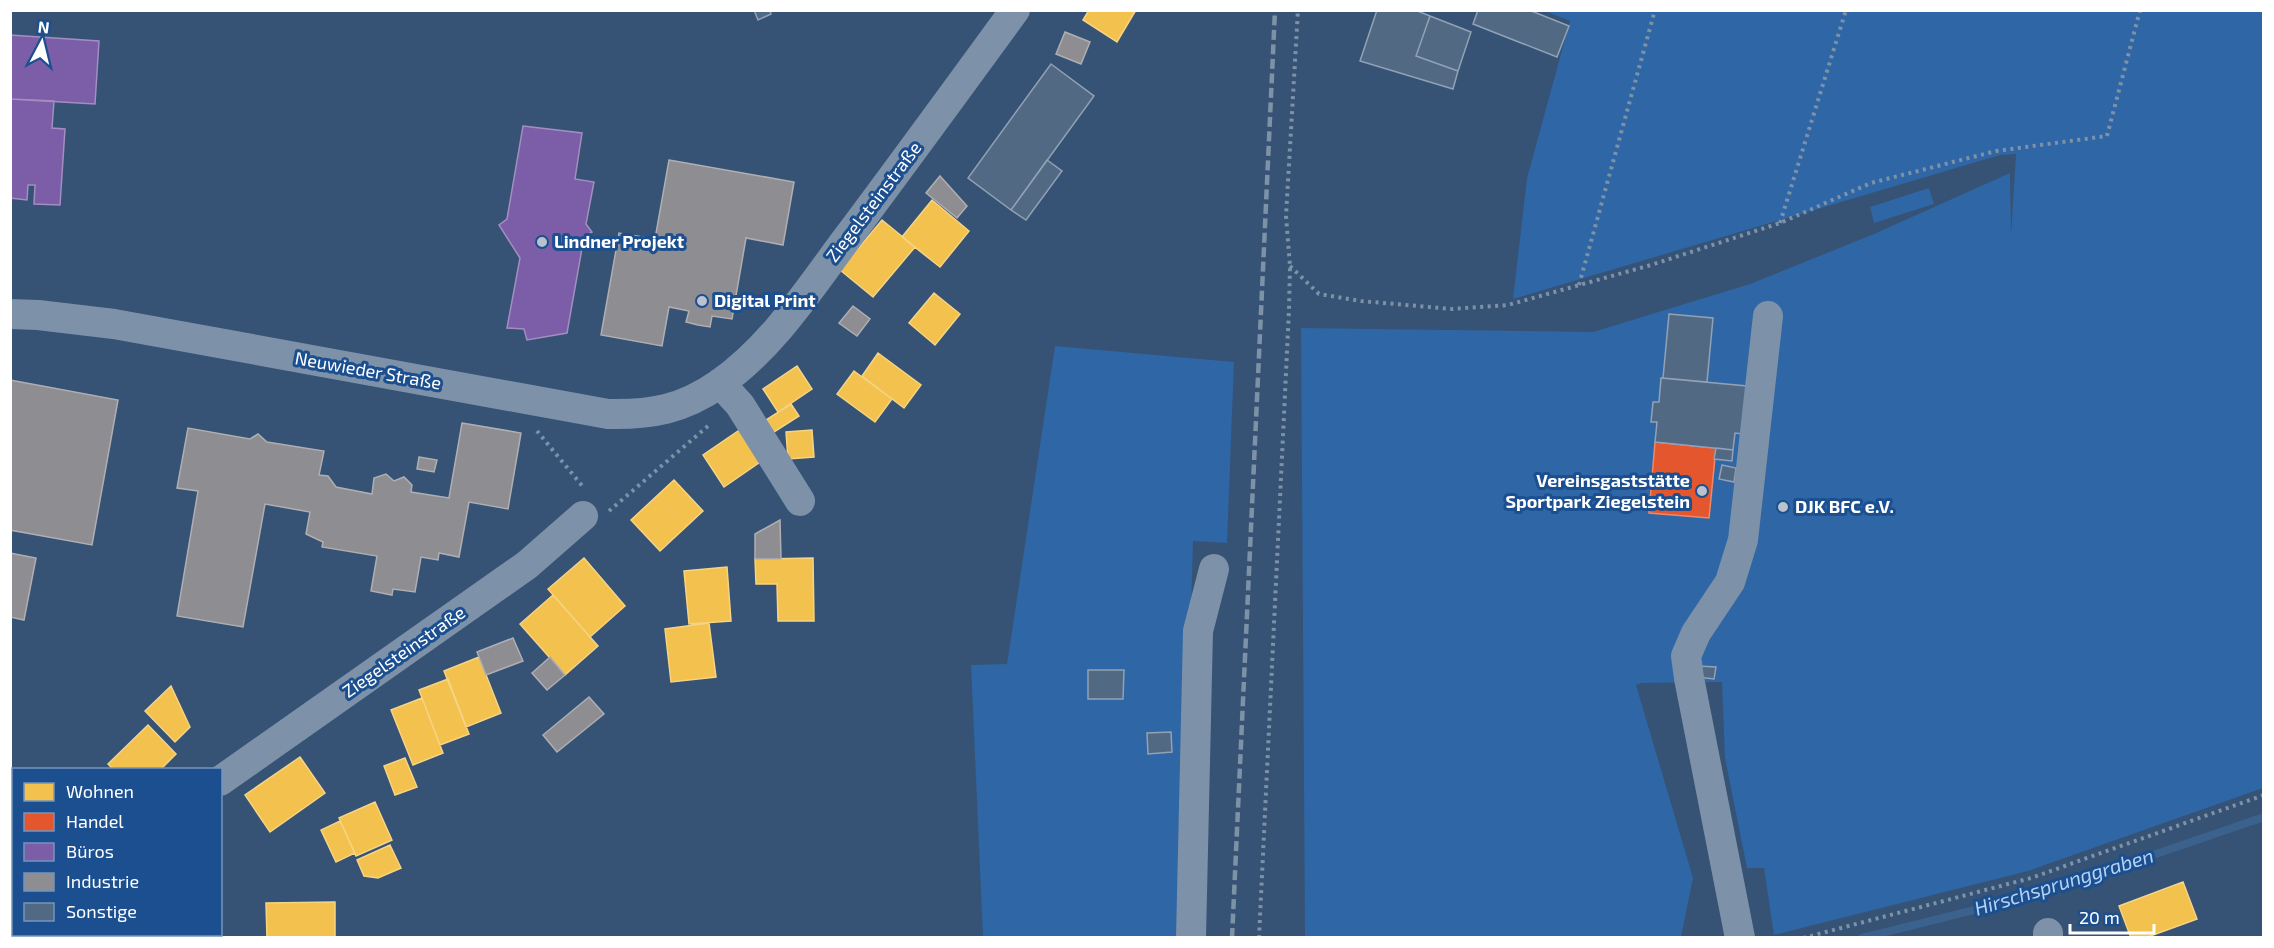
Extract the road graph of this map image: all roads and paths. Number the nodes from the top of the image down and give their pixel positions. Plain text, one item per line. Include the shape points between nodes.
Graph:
1 (1015, 10) edge
2 (1298, 10) edge
3 (1654, 10) edge
4 (1846, 10) edge
5 (2140, 10) edge
6 (1780, 223) junction
7 (1290, 266) junction
8 (1578, 285) junction
9 (10, 314) edge
10 (1768, 316) dead end
11 (720, 383) junction
12 (530, 400) junction
13 (800, 501) dead end
14 (587, 506) junction
15 (1214, 569) dead end
16 (222, 780) edge
17 (2264, 795) edge
18 (1739, 931) edge
19 (1191, 938) edge
20 (1259, 938) edge
21 (1803, 938) edge

1 - 11 street, Ziegelsteinstraße via 799,302 744,364
2 - 7 path via 1286,216
3 - 8 path
4 - 6 path
5 - 6 path via 2108,136 1996,151 1871,183
6 - 8 path
7 - 8 path via 1319,294 1452,309 1508,305
7 - 20 path
9 - 12 street, Neuwieder Straße via 114,324
10 - 18 street via 1743,540 1730,582 1696,633 1686,656
11 - 12 street, Neuwieder Straße via 680,406 647,414 608,414
11 - 13 street via 740,405
11 - 14 path via 717,419 606,514
12 - 14 path via 529,422
14 - 16 street, Ziegelsteinstraße via 527,565
15 - 19 street via 1198,631
17 - 21 path via 2031,878

